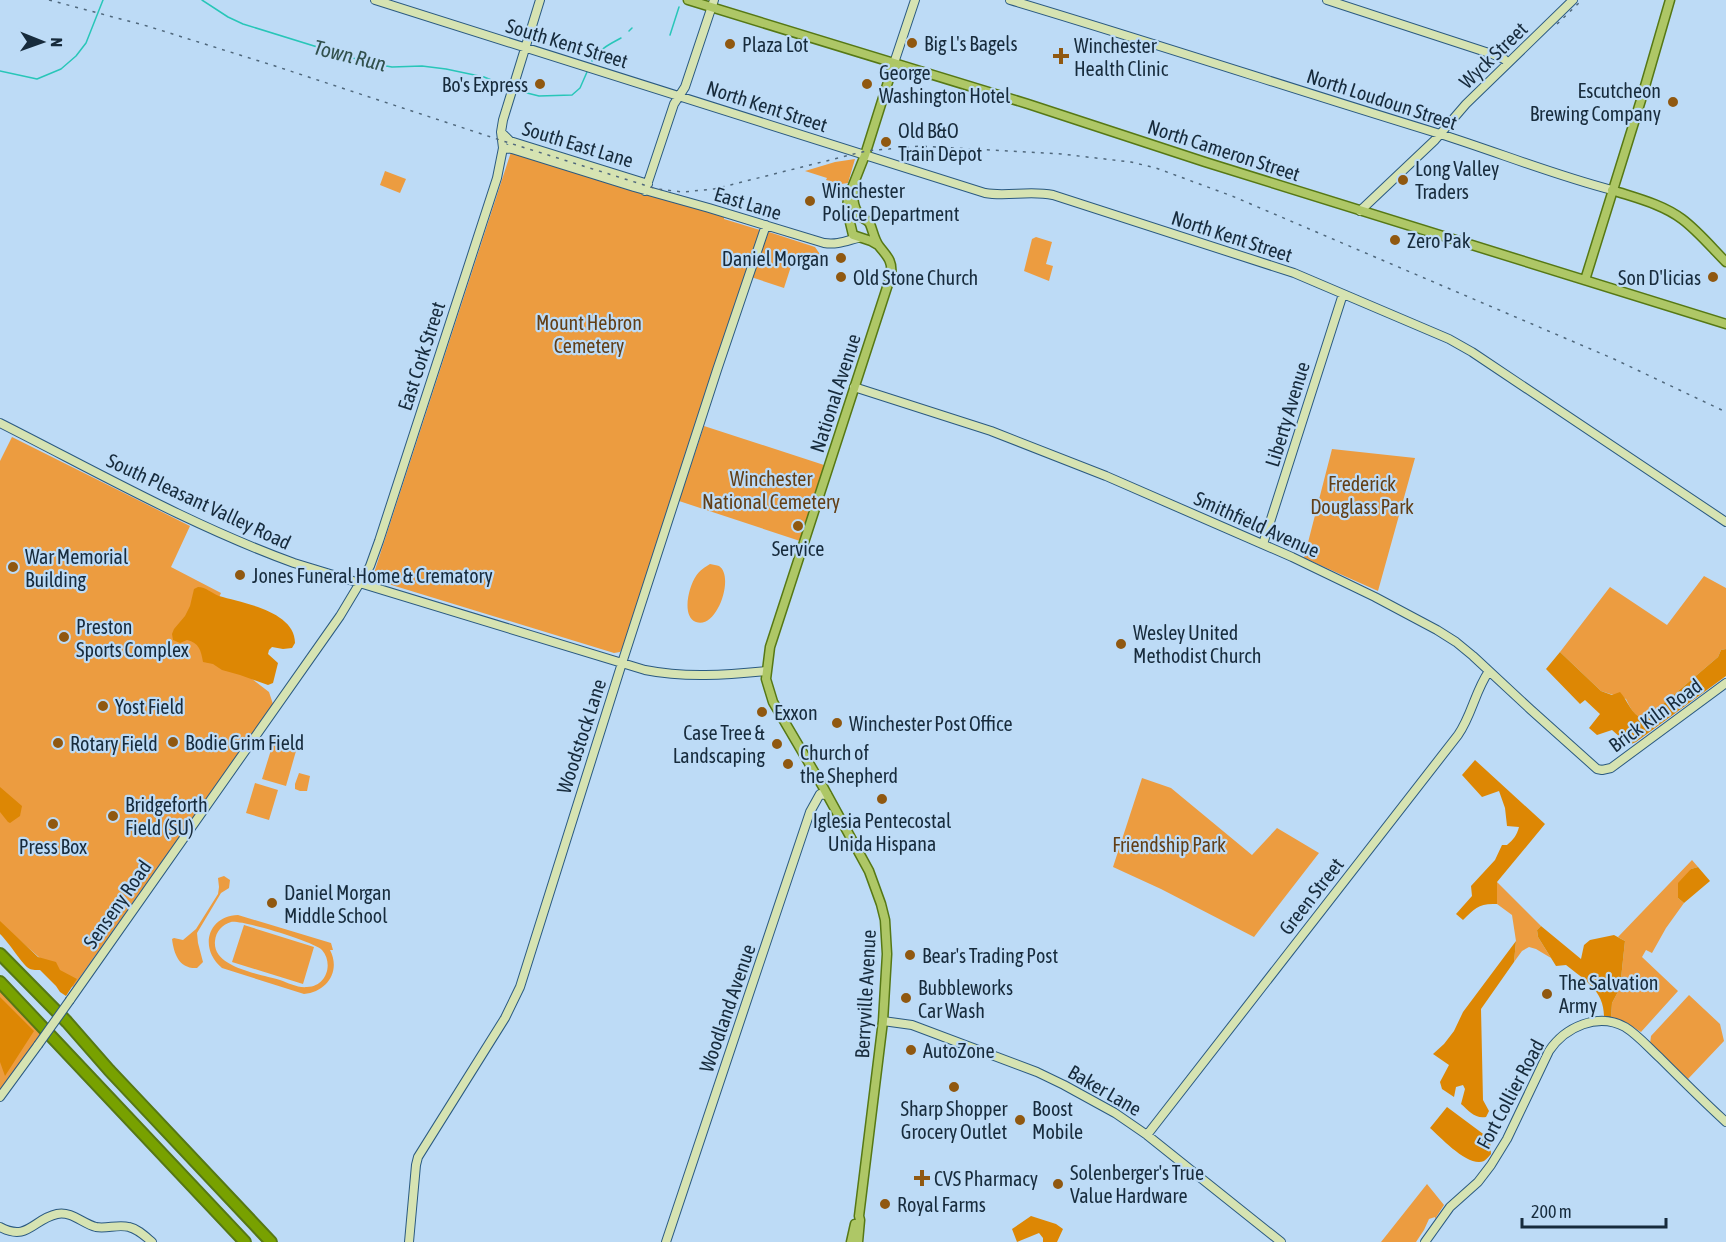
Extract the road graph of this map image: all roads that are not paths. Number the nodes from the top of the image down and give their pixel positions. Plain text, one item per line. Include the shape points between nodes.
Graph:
1 (375, 0) edge
2 (540, 0) edge
3 (687, 0) edge
4 (915, 0) edge
5 (1010, 0) edge
6 (1327, 0) edge
7 (1574, 0) edge
8 (1670, 0) edge
9 (713, 4) edge
10 (526, 47) junction
11 (894, 63) junction
12 (1508, 63) junction
13 (680, 96) junction
14 (501, 132) junction
15 (1440, 135) junction
16 (503, 148) junction
17 (865, 154) junction
18 (647, 187) junction
19 (853, 188) junction
20 (1612, 190) junction
21 (1360, 211) junction
22 (863, 219) junction
23 (766, 225) junction
24 (851, 228) junction
25 (870, 229) junction
26 (860, 238) junction
27 (842, 243) junction
28 (879, 246) junction
29 (1726, 262) edge
30 (1585, 280) junction
31 (1343, 294) junction
32 (1726, 324) edge
33 (854, 387) junction
34 (0, 423) edge
35 (1726, 522) edge
36 (1263, 544) junction
37 (360, 583) junction
38 (622, 663) junction
39 (1489, 670) junction
40 (766, 671) junction
41 (1726, 683) edge
42 (770, 694) joint
43 (281, 700) joint
44 (1602, 770) joint
45 (827, 795) junction
46 (0, 954) edge
47 (0, 982) edge
48 (883, 1021) junction
49 (0, 1097) edge
50 (1726, 1122) edge
51 (1147, 1135) junction
52 (859, 1216) junction
53 (0, 1227) edge
54 (152, 1242) edge
55 (245, 1242) edge
56 (271, 1242) edge
57 (409, 1242) edge
58 (666, 1242) edge
59 (851, 1242) edge
60 (858, 1242) edge
61 (1281, 1242) edge
62 (1425, 1242) edge

1 - 10 street, South Kent Street
2 - 10 street, East Cork Street
3 - 9 main road, North Cameron Street
4 - 11 street
5 - 15 street, North Loudoun Street
6 - 12 street via 1492,54
7 - 12 street, Wyck Street
8 - 20 main road
9 - 11 main road, North Cameron Street
9 - 13 street
10 - 13 street, South Kent Street
10 - 14 street, East Cork Street
11 - 17 main road
11 - 21 main road, North Cameron Street
12 - 15 street, Wyck Street
13 - 17 street, North Kent Street
13 - 18 street
14 - 16 street, East Cork Street
14 - 18 street, South East Lane via 510,141
15 - 20 street, North Loudoun Street
15 - 21 street, Wyck Street
16 - 18 street, South East Lane
16 - 37 street, East Cork Street via 497,178 379,541
17 - 19 main road
17 - 31 street, North Kent Street via 985,193 1053,195 1294,273
18 - 23 street, East Lane
19 - 22 main road via 855,208
19 - 24 main road via 846,205
20 - 29 main road, North Loudoun Street via 1676,214
20 - 30 main road
21 - 30 main road, North Cameron Street
22 - 24 main road via 857,219
22 - 25 main road
23 - 27 street, East Lane via 825,243
23 - 38 street, Woodstock Lane
24 - 26 main road via 853,235
24 - 27 street
25 - 26 main road via 868,235
25 - 28 main road
26 - 27 street, East Lane
26 - 28 main road
28 - 33 main road, National Avenue via 891,261 891,275
30 - 32 main road, North Cameron Street
31 - 35 street, North Kent Street via 1466,348
31 - 36 street, Liberty Avenue
33 - 36 street, Smithfield Avenue via 1020,442
33 - 40 main road, National Avenue via 772,638
34 - 37 street, South Pleasant Valley Road via 230,538
36 - 39 street, Smithfield Avenue via 1437,630
37 - 38 street, South Pleasant Valley Road
37 - 43 street, East Cork Street
38 - 40 street, South Pleasant Valley Road via 687,675
38 - 57 street, Woodstock Lane via 514,1001 416,1161
39 - 44 street, Smithfield Avenue via 1593,767
39 - 51 street, Green Street via 1458,735
40 - 42 main road, National Avenue
41 - 44 street, Brick Kiln Road via 1626,758
42 - 45 main road, Berryville Avenue
43 - 49 street, Senseny Road, bridge
45 - 48 main road, Berryville Avenue via 868,871 881,904 887,943
45 - 58 street, Woodland Avenue via 820,794 810,812
46 - 56 highway
47 - 55 highway
48 - 51 street, Baker Lane via 912,1025 1047,1077
48 - 52 main road, Berryville Avenue
50 - 62 street, Fort Collier Road via 1626,1028 1601,1022 1577,1026 1558,1038 1549,1051 1507,1139 1485,1174 1450,1207
51 - 61 street, Baker Lane
52 - 59 main road, Berryville Avenue
52 - 60 main road, Berryville Avenue
53 - 54 street via 20,1235 63,1213 96,1227 130,1227

